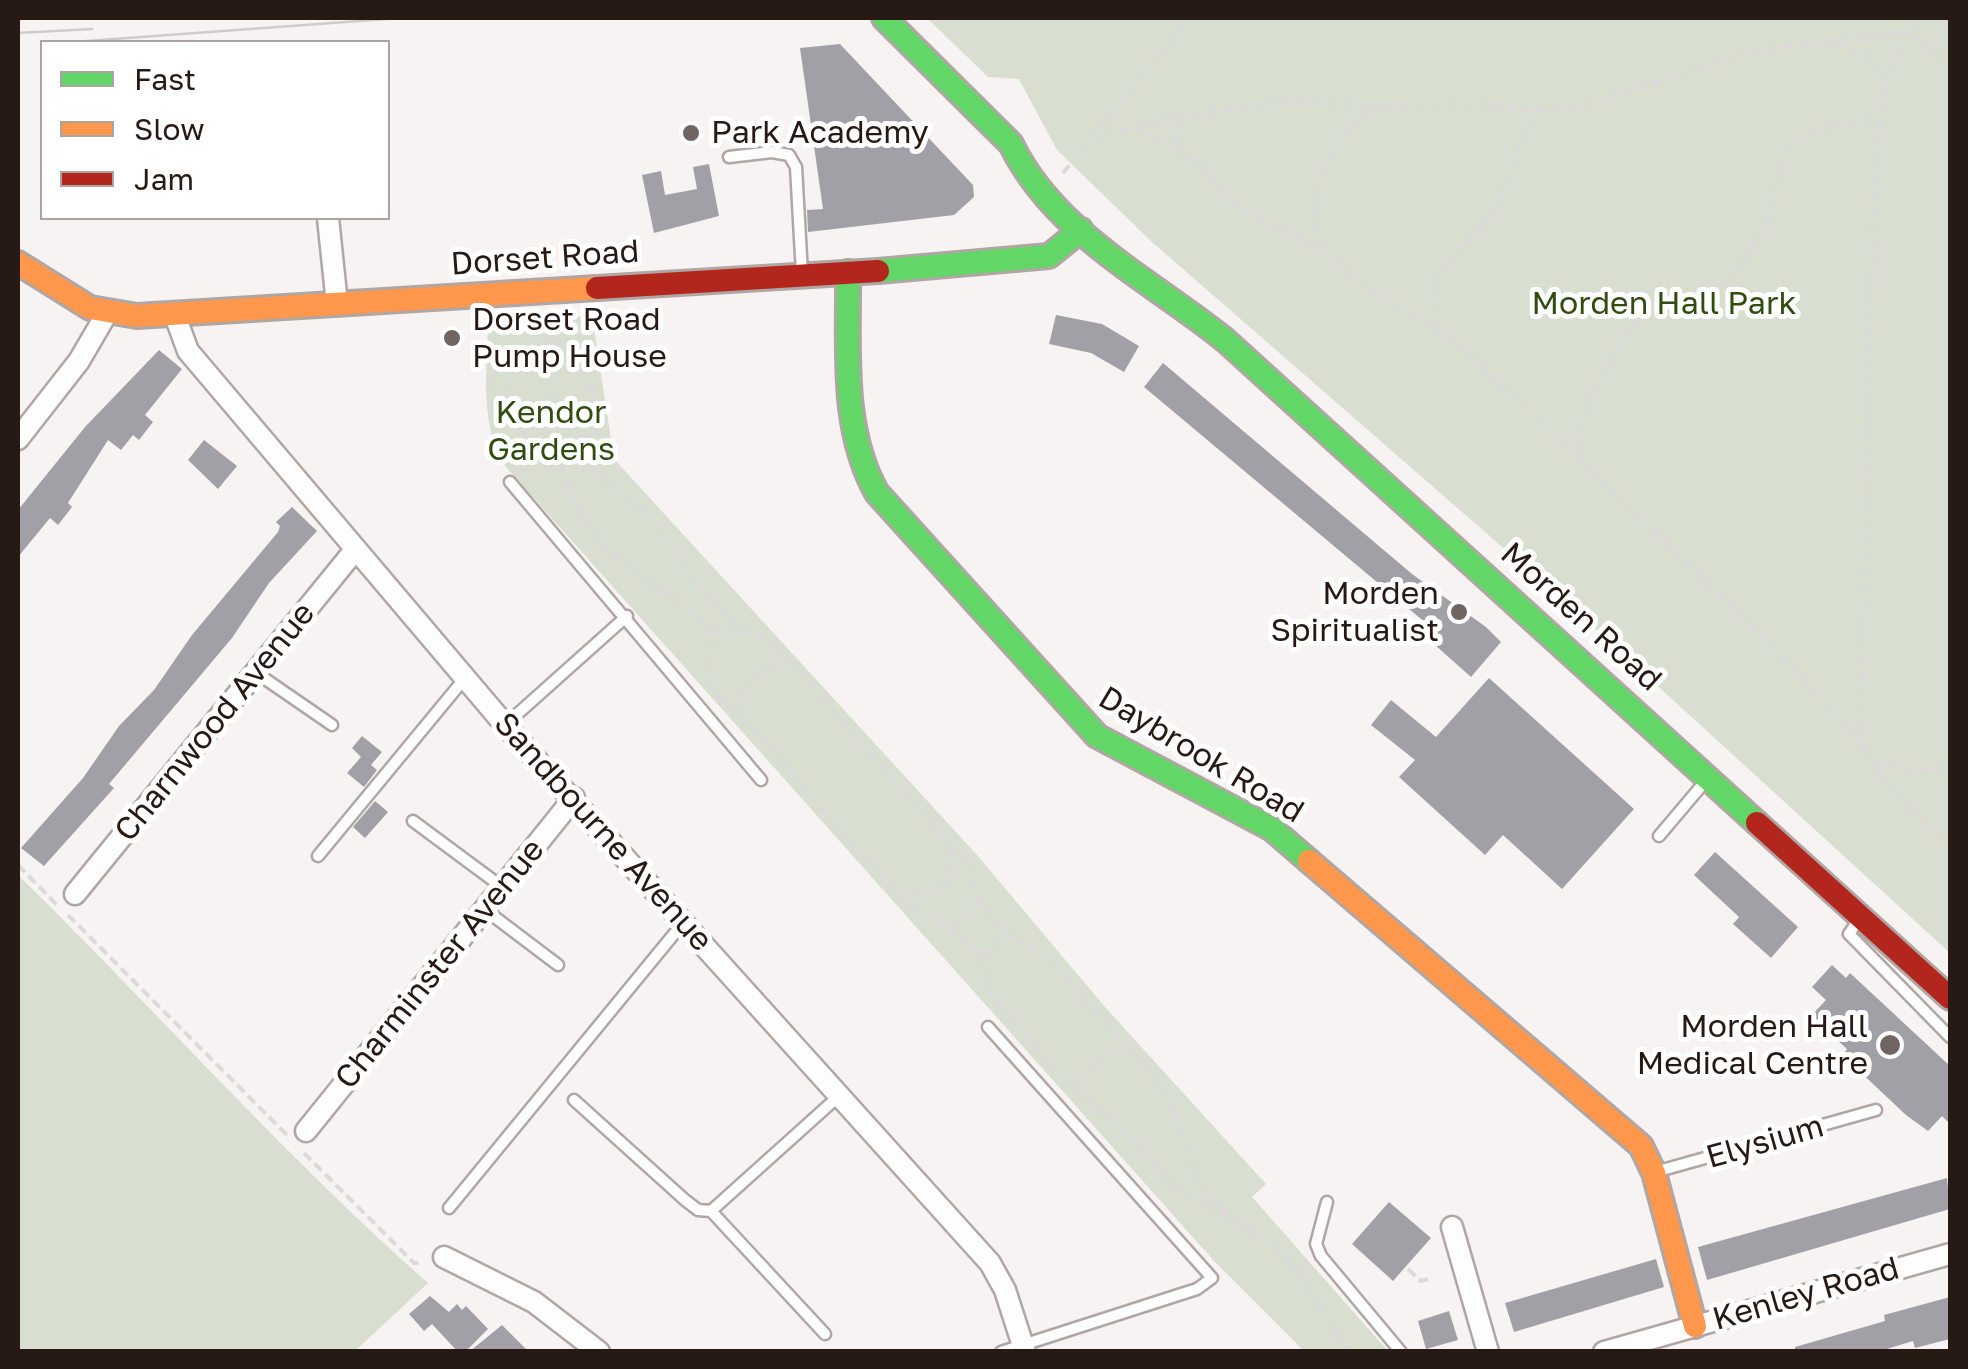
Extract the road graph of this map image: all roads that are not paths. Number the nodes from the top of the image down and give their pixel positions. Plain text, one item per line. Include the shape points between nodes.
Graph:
1 (885, 18) edge
2 (1011, 144) junction
3 (729, 157) dead end
4 (328, 220) edge
5 (1081, 230) junction
6 (18, 264) edge
7 (848, 272) junction
8 (802, 275) junction
9 (1163, 290) junction
10 (337, 304) junction
11 (106, 313) junction
12 (174, 313) junction
13 (18, 438) edge
14 (510, 482) dead end
15 (356, 550) junction
16 (626, 616) junction
17 (254, 672) junction
18 (466, 678) junction
19 (505, 725) junction
20 (332, 726) dead end
21 (1710, 776) junction
22 (761, 780) dead end
23 (574, 798) junction
24 (413, 821) dead end
25 (1659, 836) dead end
26 (318, 856) dead end
27 (502, 887) junction
28 (76, 894) dead end
29 (484, 909) junction
30 (1861, 916) junction
31 (684, 922) junction
32 (558, 965) dead end
33 (1950, 998) edge
34 (988, 1027) dead end
35 (1950, 1037) edge
36 (840, 1095) junction
37 (574, 1100) dead end
38 (1876, 1110) dead end
39 (306, 1131) dead end
40 (1654, 1172) junction
41 (1327, 1202) dead end
42 (449, 1208) dead end
43 (711, 1211) junction
44 (1452, 1228) dead end
45 (1950, 1254) edge
46 (434, 1260) road end
47 (1696, 1326) junction
48 (824, 1334) dead end
49 (1024, 1348) edge
50 (599, 1352) edge
51 (1001, 1352) edge
52 (1401, 1352) edge
53 (1488, 1352) edge
54 (1604, 1352) edge

1 - 2 main road, Morden Road
2 - 5 main road, Morden Road via 1022,166
2 - 9 main road, Morden Road via 1036,154 1148,266
3 - 8 lane via 789,155 796,167
4 - 10 street
5 - 7 main road, Dorset Road via 1035,260
5 - 9 main road, Morden Road via 1135,279
6 - 11 main road, Dorset Road
7 - 8 main road, Dorset Road
7 - 40 main road, Daybrook Road via 855,444 865,478 1074,716 1116,748 1272,829 1631,1137
8 - 10 main road, Dorset Road
9 - 21 main road, Morden Road
10 - 12 main road, Dorset Road
11 - 12 main road, Dorset Road
11 - 13 street via 79,361
12 - 15 street, Sandbourne Avenue via 188,351
14 - 16 lane
15 - 17 street, Charnwood Avenue
15 - 18 street, Sandbourne Avenue
16 - 19 lane
16 - 22 lane
17 - 20 lane
17 - 28 street, Charnwood Avenue
18 - 19 street, Sandbourne Avenue
18 - 26 lane
19 - 23 street, Sandbourne Avenue
21 - 25 lane
21 - 30 main road, Morden Road
23 - 27 street, Charminster Avenue
23 - 31 street, Sandbourne Avenue
24 - 27 lane
27 - 29 street, Charminster Avenue
29 - 32 lane
29 - 39 street, Charminster Avenue
30 - 33 main road, Morden Road
30 - 35 lane via 1849,934 1861,951
31 - 36 street, Sandbourne Avenue
31 - 42 lane
34 - 49 lane via 1212,1278 1197,1290 1039,1336
36 - 43 lane
36 - 49 street, Sandbourne Avenue via 990,1264
37 - 43 lane via 685,1200
38 - 40 lane, Elysium
40 - 47 main road, Daybrook Road
41 - 52 lane via 1316,1244 1321,1256
43 - 48 lane
44 - 53 street
45 - 47 street, Kenley Road
46 - 50 street via 534,1302
47 - 54 street, Kenley Road
49 - 51 lane

